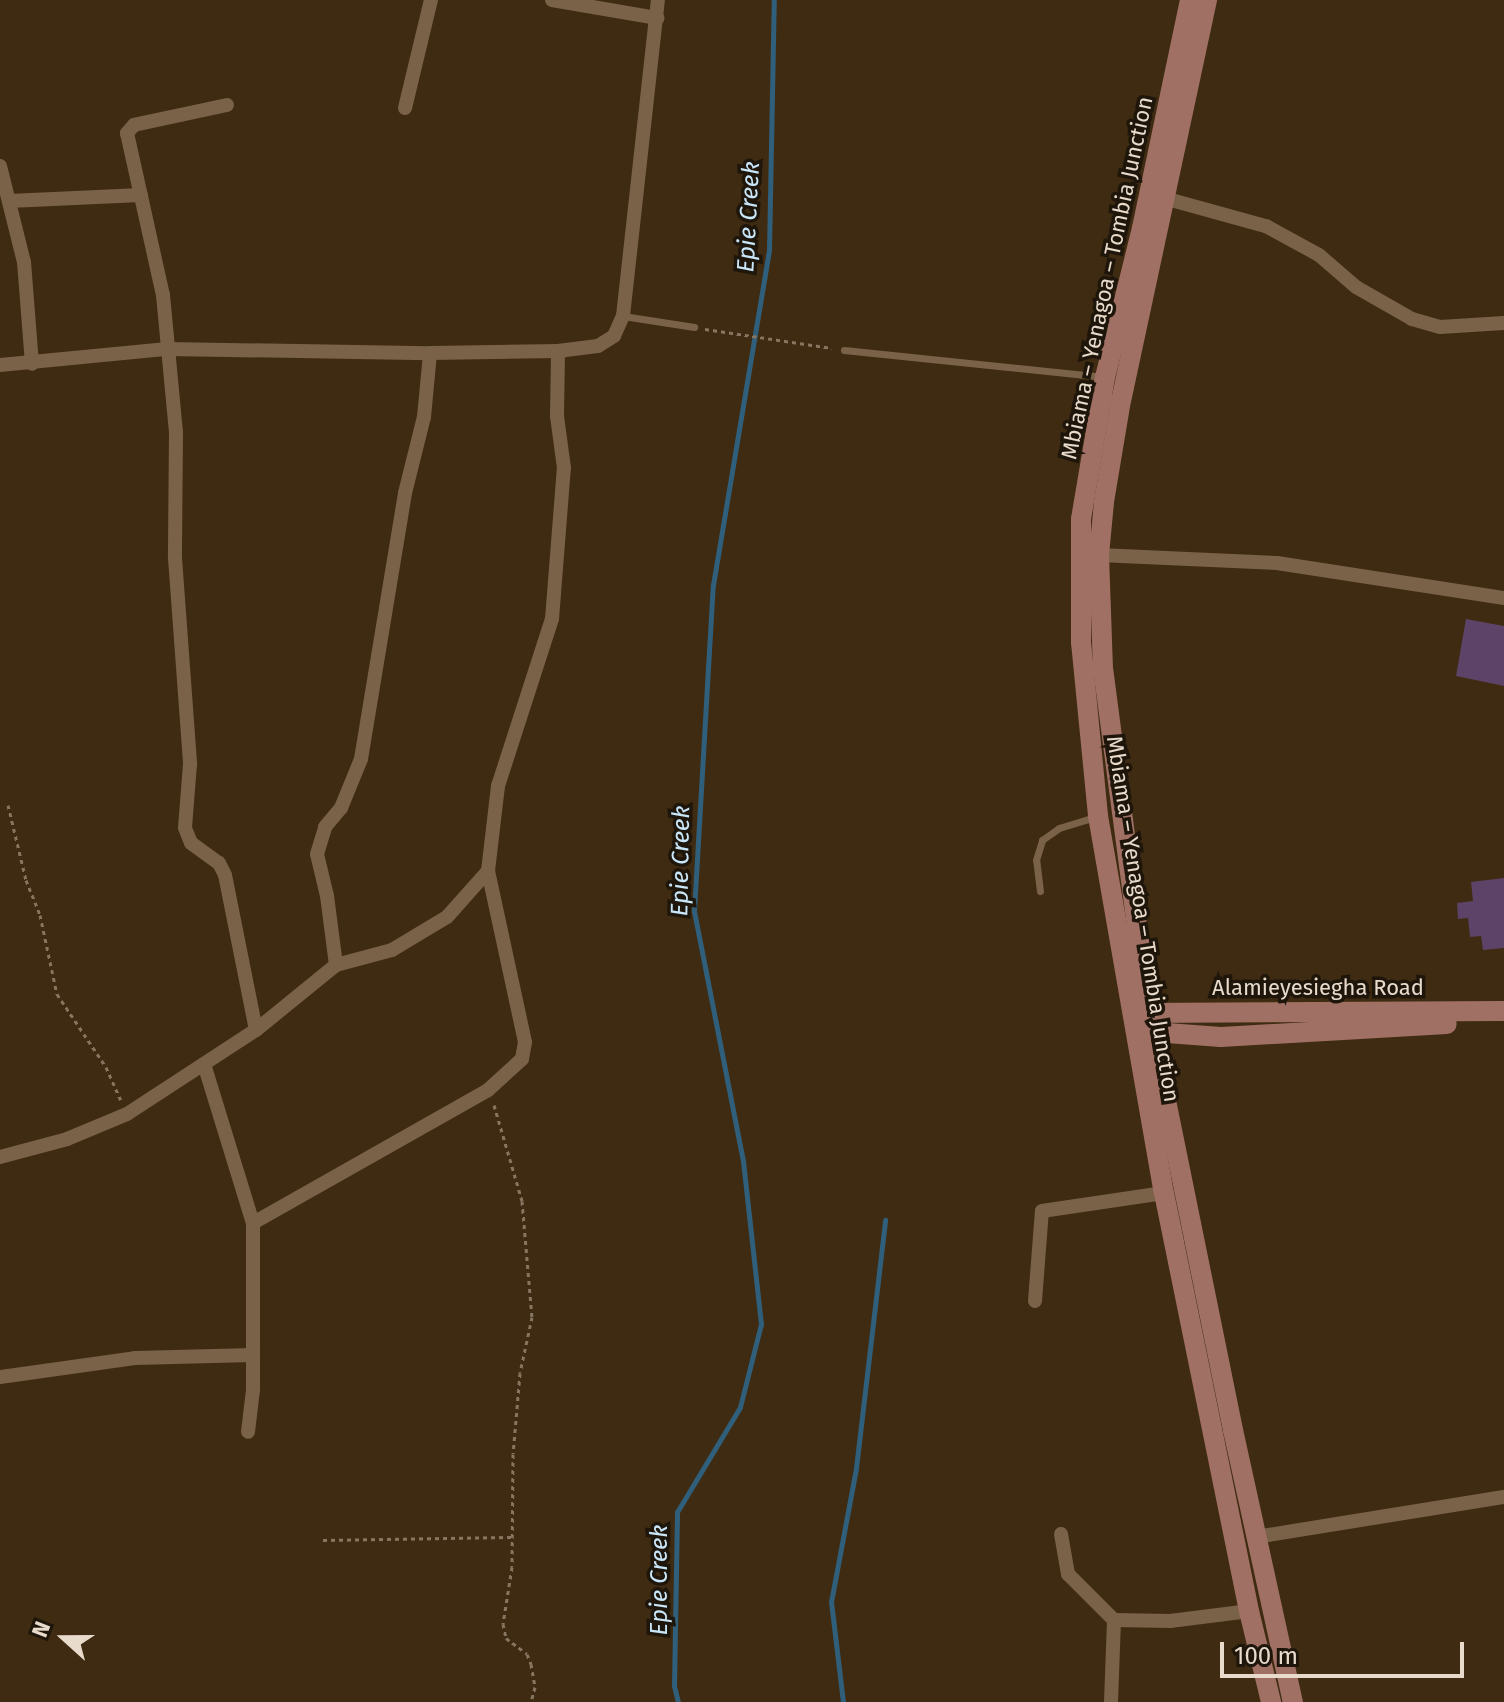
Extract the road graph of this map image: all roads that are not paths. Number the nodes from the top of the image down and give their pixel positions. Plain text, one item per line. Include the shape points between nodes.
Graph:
1 (431, 0) edge
2 (552, 0) edge
3 (658, 0) edge
4 (1190, 0) edge
5 (1207, 0) edge
6 (657, 18) junction
7 (227, 105) dead end
8 (405, 108) dead end
9 (0, 166) edge
10 (141, 195) junction
11 (1164, 198) junction
12 (9, 201) junction
13 (623, 316) junction
14 (1504, 323) edge
15 (694, 327) road end
16 (167, 349) junction
17 (844, 350) road end
18 (558, 351) junction
19 (430, 353) junction
20 (32, 364) junction
21 (0, 365) edge
22 (1105, 377) junction
23 (1099, 555) junction
24 (1504, 598) edge
25 (1098, 816) junction
26 (488, 871) junction
27 (1040, 891) dead end
28 (336, 965) junction
29 (1504, 1011) edge
30 (1142, 1022) junction
31 (1504, 1023) edge
32 (256, 1030) junction
33 (204, 1064) junction
34 (0, 1157) edge
35 (1164, 1193) junction
36 (253, 1223) junction
37 (1035, 1301) dead end
38 (253, 1355) junction
39 (0, 1377) edge
40 (248, 1432) dead end
41 (1504, 1497) edge
42 (1061, 1534) dead end
43 (1256, 1537) junction
44 (1249, 1611) junction
45 (1114, 1620) junction
46 (1111, 1702) edge
47 (1271, 1702) edge
48 (1293, 1702) edge

1 - 8 street
2 - 6 street
3 - 6 street
4 - 22 main road, Mbiama – Yenagoa – Tombia Junction
5 - 11 main road, Mbiama – Yenagoa – Tombia Junction
6 - 13 street
7 - 10 street via 134,125 127,133
9 - 12 street
10 - 12 street
10 - 16 street via 163,295
11 - 14 street via 1266,226 1319,255 1356,287 1412,319 1440,327
11 - 23 main road, Mbiama – Yenagoa – Tombia Junction via 1121,400
12 - 20 street via 24,262
13 - 15 lane
13 - 18 street via 614,336 598,346
16 - 19 street
16 - 20 street
16 - 32 street via 176,432 175,558 188,706 185,828 191,843 219,863 225,875
17 - 22 lane
18 - 19 street
18 - 26 street via 557,416 564,468 552,619 498,786
19 - 28 street via 424,417 405,493 361,759 341,808 325,827 317,854
20 - 21 street
22 - 25 main road, Mbiama – Yenagoa – Tombia Junction via 1081,519 1081,642
23 - 24 street via 1277,563
23 - 30 main road, Mbiama – Yenagoa – Tombia Junction via 1103,668
25 - 27 lane via 1059,828 1042,840 1036,860
25 - 30 main road, Mbiama – Yenagoa – Tombia Junction
26 - 28 street via 436,923 392,950
26 - 36 street via 525,1042 522,1059 488,1090
28 - 32 street
29 - 30 main road, Alamieyesiegha Road
30 - 31 main road, Alamieyesiegha Road via 1221,1037
30 - 35 main road, Mbiama – Yenagoa – Tombia Junction
30 - 43 main road, Mbiama – Yenagoa – Tombia Junction
32 - 33 street
33 - 34 street via 127,1114 67,1139
33 - 36 street
35 - 37 street via 1042,1211
35 - 44 main road, Mbiama – Yenagoa – Tombia Junction
36 - 38 street
38 - 39 street via 135,1358
38 - 40 street
41 - 43 street
42 - 45 street via 1068,1574
43 - 48 main road, Mbiama – Yenagoa – Tombia Junction
44 - 45 street via 1170,1621
44 - 47 main road, Mbiama – Yenagoa – Tombia Junction
45 - 46 street

